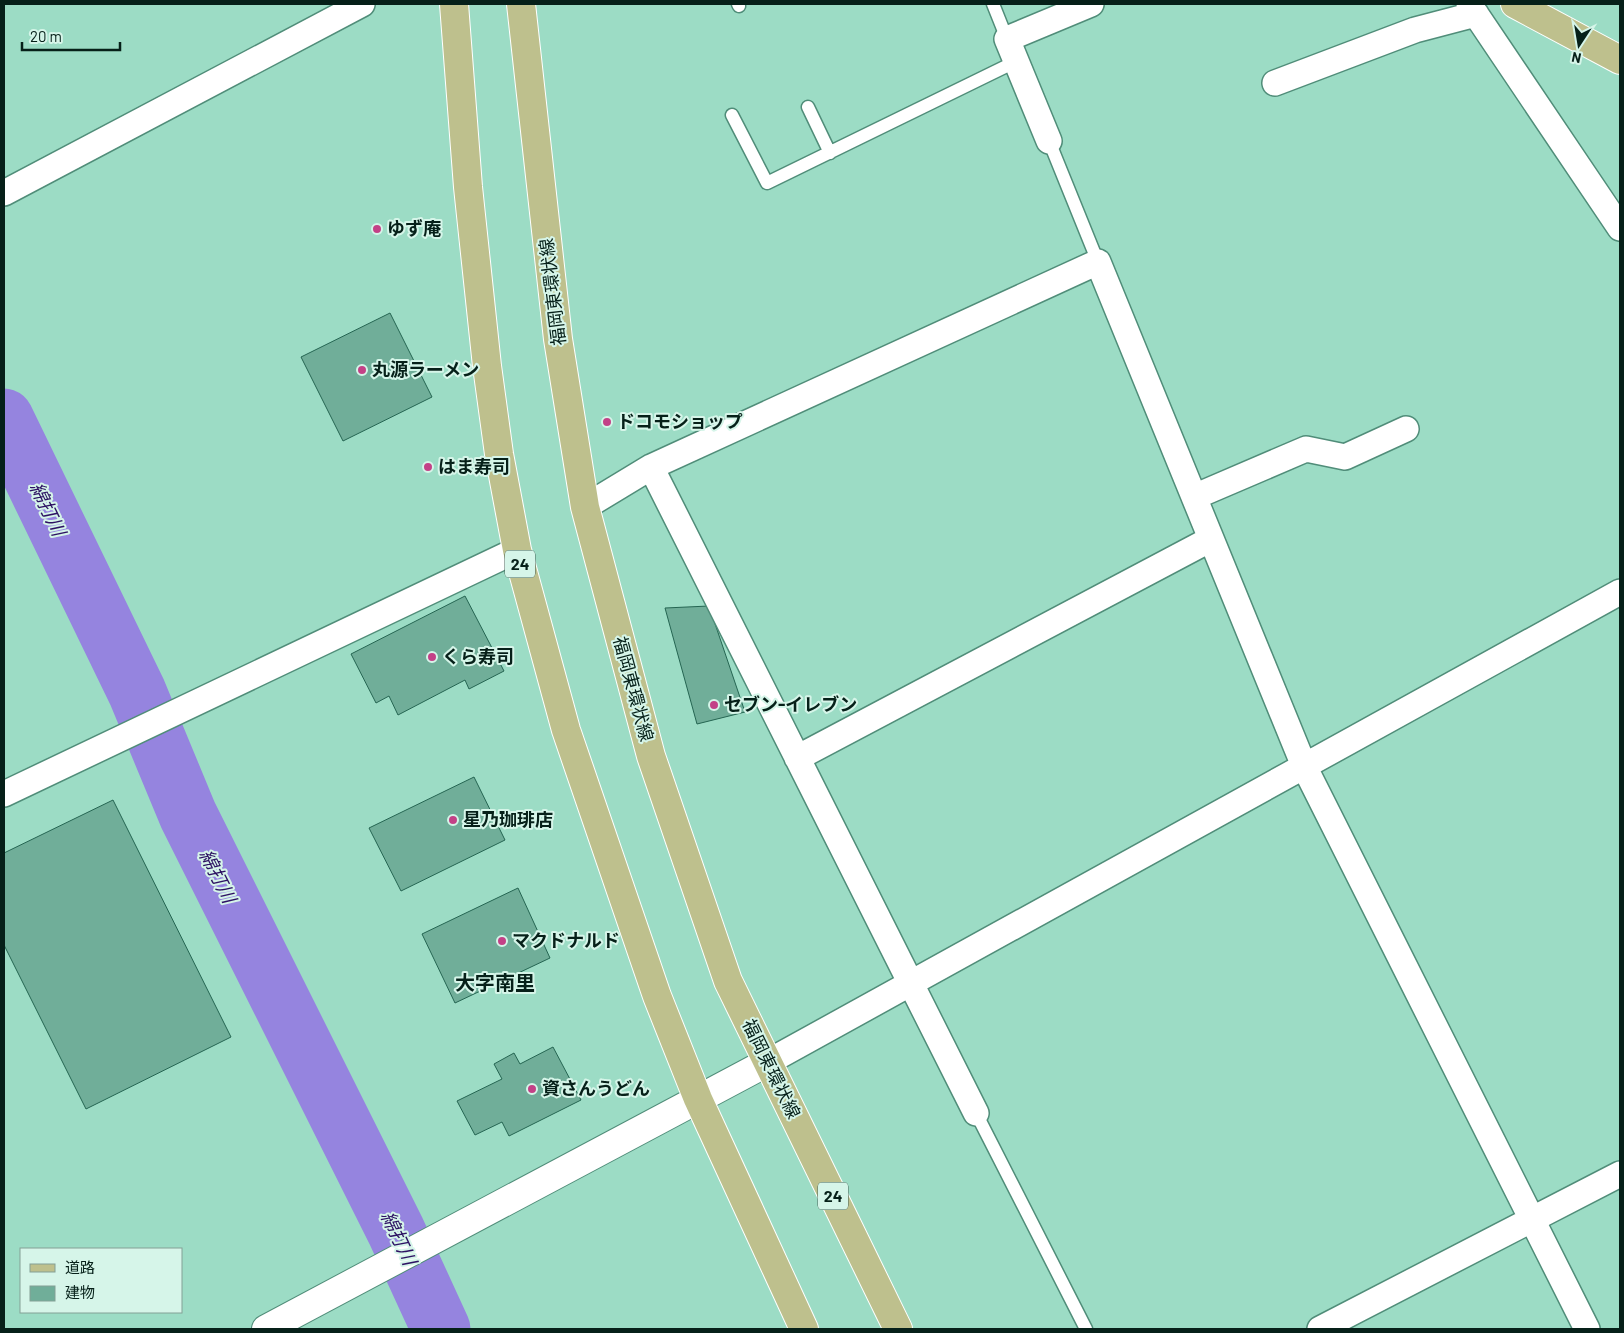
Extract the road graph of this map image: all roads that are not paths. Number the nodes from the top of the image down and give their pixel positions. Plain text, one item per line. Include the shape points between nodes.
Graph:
1 (454, 4) edge
2 (521, 4) edge
3 (993, 4) edge
4 (1091, 4) edge
5 (1515, 4) edge
6 (355, 5) edge
7 (1472, 9) edge
8 (1012, 50) junction
9 (1620, 60) edge
10 (1275, 82) dead end
11 (808, 107) dead end
12 (732, 115) dead end
13 (1049, 141) joint
14 (830, 153) junction
15 (4, 193) edge
16 (1620, 228) edge
17 (1098, 262) junction
18 (1406, 429) dead end
19 (651, 467) junction
20 (1194, 497) junction
21 (585, 507) junction
22 (1211, 539) junction
23 (517, 550) junction
24 (1620, 592) edge
25 (797, 758) junction
26 (1304, 766) junction
27 (4, 794) edge
28 (910, 984) junction
29 (768, 1062) junction
30 (698, 1099) junction
31 (976, 1113) joint
32 (1620, 1174) edge
33 (1531, 1221) junction
34 (266, 1329) edge
35 (804, 1329) edge
36 (898, 1329) edge
37 (1086, 1329) edge
38 (1320, 1329) edge
39 (1587, 1329) edge

1 - 23 main road, 24 via 468,187 487,366
2 - 21 main road, 福岡東環状線 / 24 via 558,339
3 - 8 lane
4 - 8 street
5 - 9 main road
6 - 15 street
7 - 10 street
7 - 16 street
8 - 13 street
8 - 14 lane
11 - 14 lane
12 - 14 lane via 767,182
13 - 17 lane
17 - 19 street
17 - 20 street
18 - 20 street via 1345,457 1306,449
19 - 21 street
19 - 25 street
20 - 22 street
21 - 29 main road, 福岡東環状線 / 24 via 651,756 728,981
22 - 25 street
22 - 26 street
23 - 27 street
23 - 30 main road, 24 via 566,730 657,996
24 - 26 street
25 - 28 street
26 - 28 street
26 - 33 street
28 - 29 street
28 - 31 street
29 - 30 street
29 - 36 main road, 福岡東環状線 / 24
30 - 34 street
30 - 35 main road, 24
31 - 37 lane
32 - 33 street
33 - 38 street
33 - 39 street

